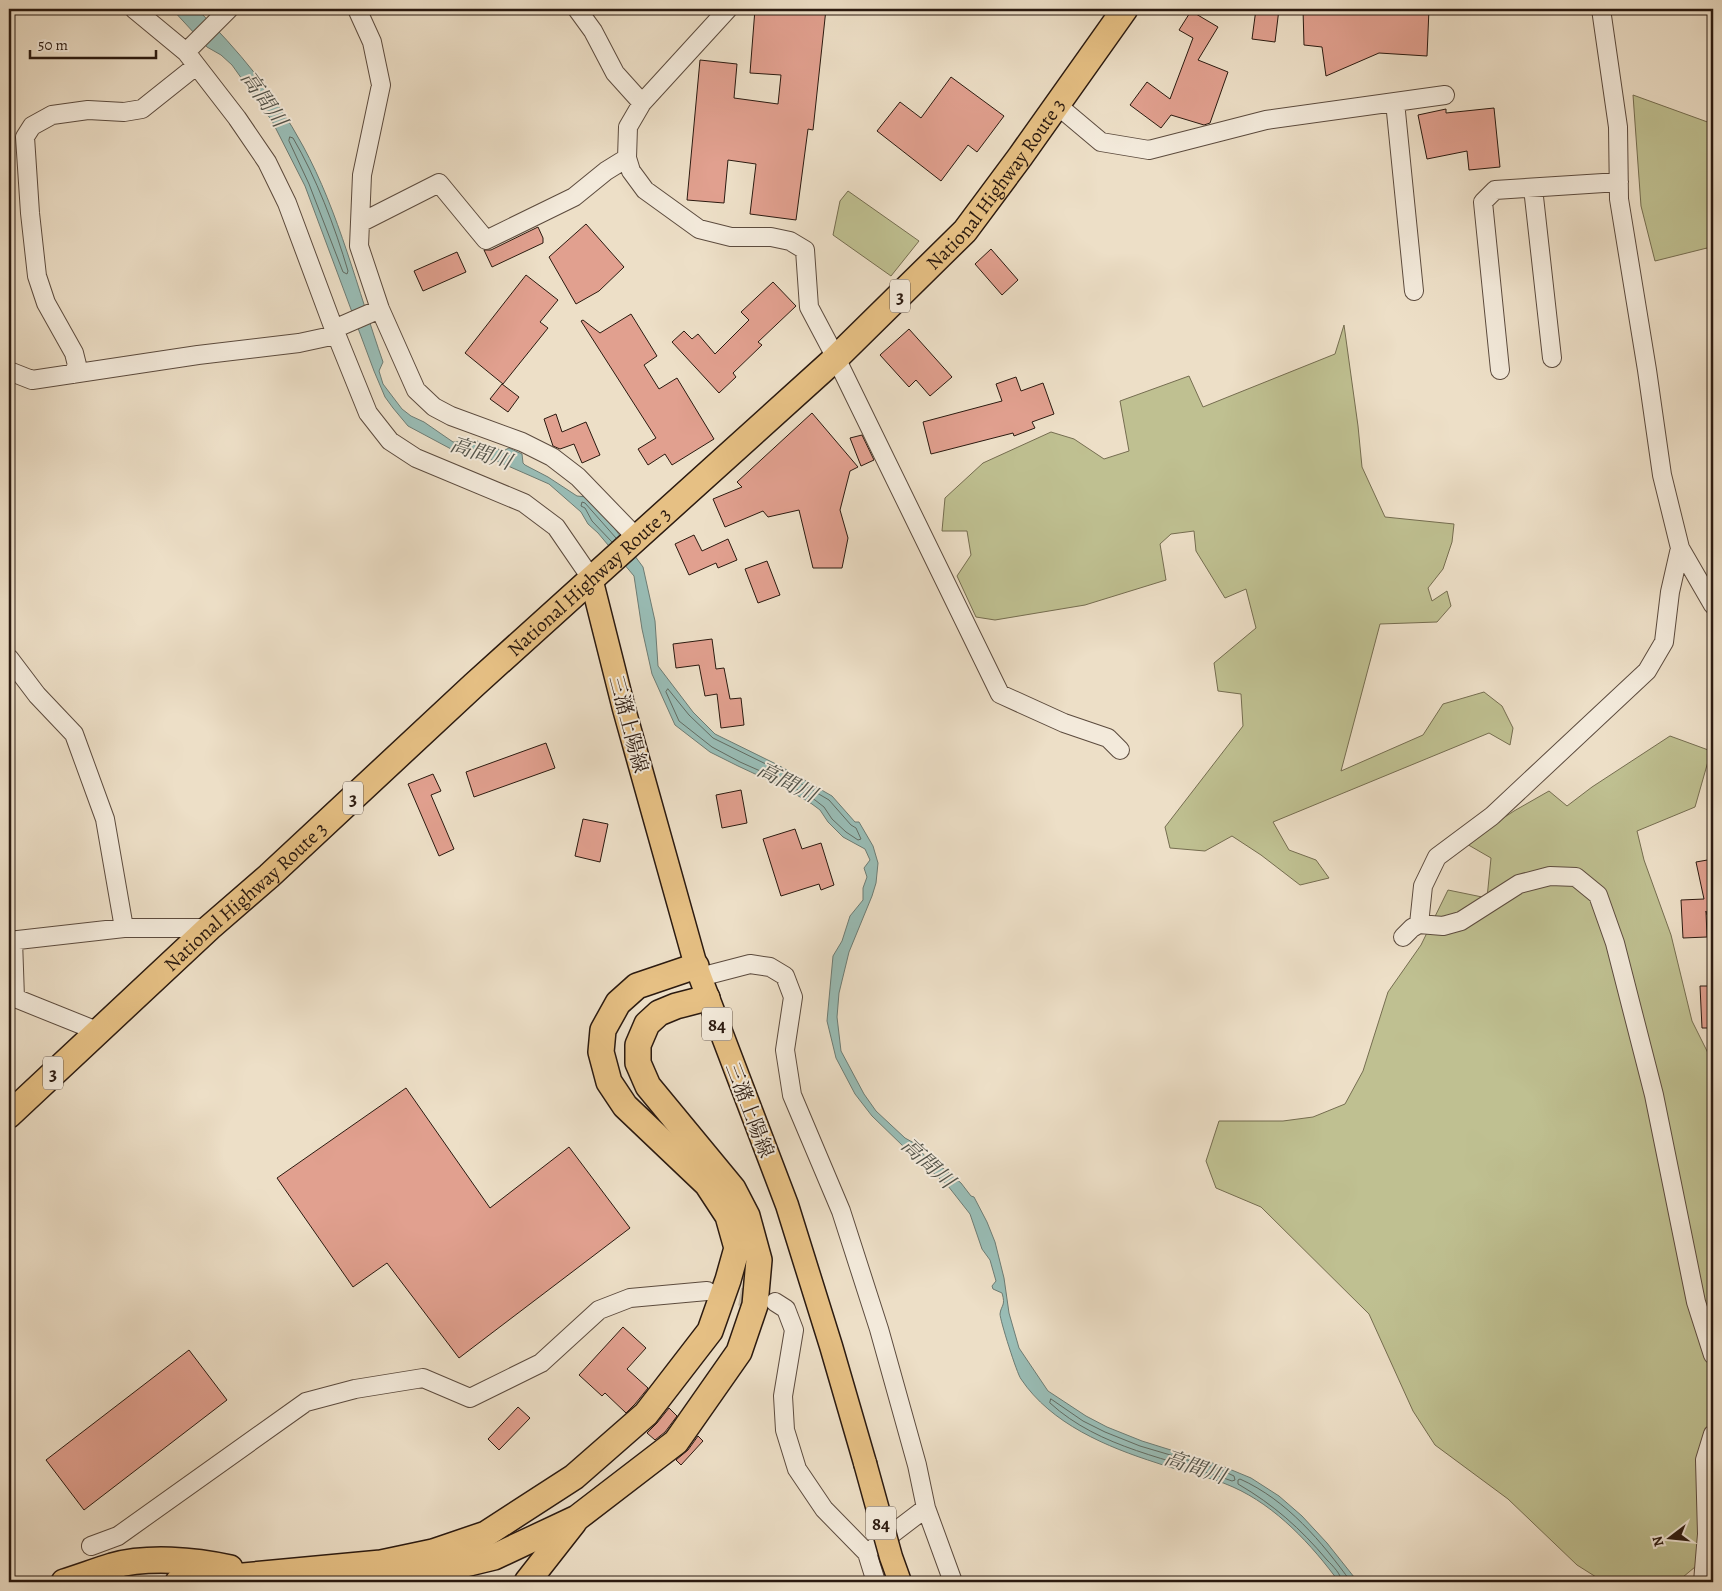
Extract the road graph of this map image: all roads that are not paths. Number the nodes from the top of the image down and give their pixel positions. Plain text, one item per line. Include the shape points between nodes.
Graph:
1 (134, 9) edge
2 (229, 9) edge
3 (357, 9) edge
4 (577, 9) edge
5 (728, 9) edge
6 (1125, 9) edge
7 (1601, 9) edge
8 (192, 54) junction
9 (1445, 95) dead end
10 (1395, 102) junction
11 (642, 103) junction
12 (1057, 105) junction
13 (627, 158) junction
14 (1619, 182) junction
15 (1533, 188) junction
16 (360, 223) junction
17 (1414, 291) dead end
18 (376, 310) junction
19 (338, 329) junction
20 (836, 358) junction
21 (1552, 358) dead end
22 (1500, 370) dead end
23 (9, 371) edge
24 (73, 374) junction
25 (634, 540) junction
26 (1680, 548) junction
27 (599, 571) junction
28 (1713, 605) edge
29 (9, 658) edge
30 (1120, 750) dead end
31 (1419, 924) junction
32 (124, 928) junction
33 (209, 928) junction
34 (1403, 937) dead end
35 (11, 940) edge
36 (701, 980) junction
37 (12, 998) edge
38 (98, 1032) junction
39 (9, 1115) edge
40 (707, 1291) tunnel mouth
41 (775, 1302) tunnel mouth
42 (1713, 1355) edge
43 (1713, 1434) edge
44 (926, 1508) junction
45 (577, 1518) junction
46 (91, 1546) dead end
47 (867, 1552) junction
48 (262, 1575) junction
49 (64, 1582) edge
50 (178, 1582) edge
51 (375, 1582) edge
52 (527, 1582) edge
53 (876, 1582) edge
54 (900, 1582) edge
55 (952, 1582) edge
56 (1702, 1582) edge

1 - 8 street
2 - 8 street
3 - 16 street via 372,42 381,85 362,175
4 - 11 street via 615,73
5 - 11 street
6 - 12 highway, National Highway Route 3 / 3
7 - 14 street via 1618,127
8 - 19 street via 267,162
8 - 24 street via 142,109 124,112 88,110 52,116 32,126 25,137 37,276 46,303 74,353 76,365
9 - 10 street
10 - 12 street via 1266,120 1149,150 1101,142
10 - 17 street
11 - 13 street via 628,127
12 - 20 highway, National Highway Route 3 / 3 via 965,231
13 - 16 street via 574,197 486,240 439,183
13 - 20 street via 631,171 645,190 699,229 731,237 771,237 790,241 805,250 809,307
14 - 15 street
14 - 26 street via 1662,475
15 - 21 street
15 - 22 street via 1495,190 1483,202
16 - 18 street via 359,246
18 - 19 street
18 - 25 street via 416,390 434,407 522,442 552,458 578,477
19 - 24 street via 299,343
19 - 27 street via 368,413 390,441 416,458 524,503 556,527
20 - 25 highway, National Highway Route 3 / 3
20 - 30 street via 1000,694 1064,723 1108,738
23 - 24 street via 32,380
25 - 27 highway, National Highway Route 3 / 3
26 - 28 street
26 - 31 street via 1664,642 1647,671 1492,816 1437,856 1423,886
27 - 33 highway, National Highway Route 3 / 3
27 - 36 main road, 三潴上陽線 / 84 via 624,709
29 - 32 street via 74,734 104,819
31 - 34 street
31 - 42 street via 1443,926 1460,922 1519,884 1550,876 1576,877 1598,895 1615,943 1651,1086 1696,1302
32 - 33 street
32 - 35 street
33 - 38 highway, National Highway Route 3 / 3
35 - 37 street
36 - 44 street via 750,964 770,967 785,976 793,998 785,1050 792,1095 841,1210 879,1329
36 - 45 highway via 676,1006 659,1013 647,1024 638,1045 638,1063 648,1086 733,1189 747,1216 759,1260 755,1305 740,1352 676,1442
36 - 48 highway via 637,986 618,1003 604,1030 601,1052 609,1082 625,1106 707,1184 728,1216 737,1248 710,1331 646,1414 574,1477 486,1534 433,1552 381,1563
36 - 54 main road, 三潴上陽線 / 84, bridge via 787,1205
37 - 38 street
38 - 39 highway, National Highway Route 3 / 3
40 - 46 street via 630,1298 600,1310 541,1363 470,1398 424,1378 355,1389 306,1402 118,1536
41 - 47 street via 786,1309 794,1330 783,1396 785,1430 797,1469 824,1509
43 - 56 street via 1705,1460 1708,1534
44 - 47 street
44 - 55 street
45 - 51 highway via 494,1557
45 - 52 highway
47 - 53 street
48 - 49 highway via 218,1565 159,1560 114,1566
48 - 50 highway

